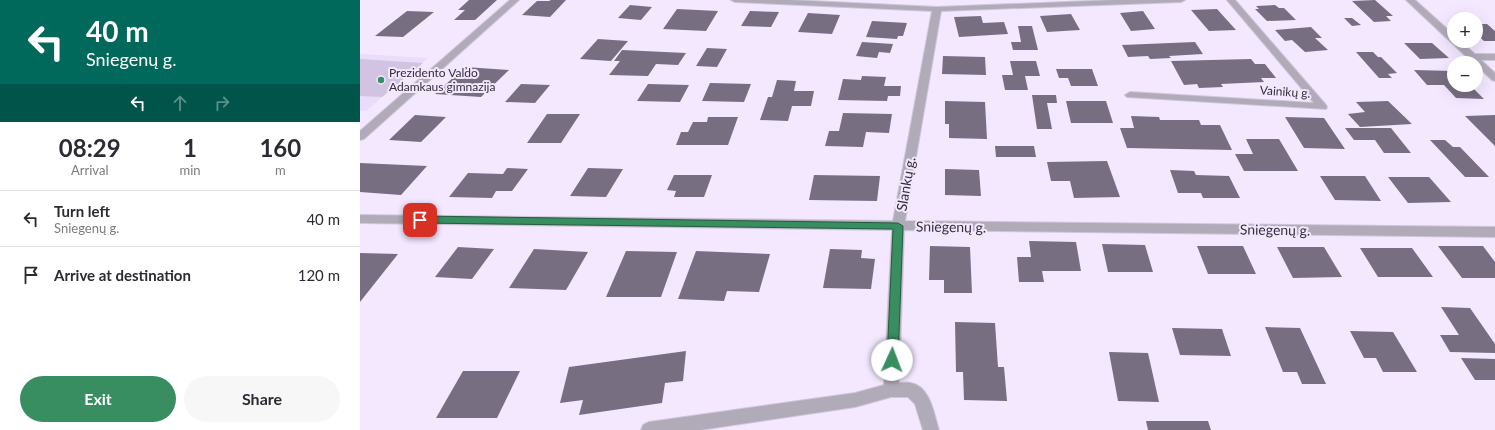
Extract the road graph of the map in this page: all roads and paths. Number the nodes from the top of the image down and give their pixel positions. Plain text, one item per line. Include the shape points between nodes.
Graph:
1 (515, 0) edge
2 (735, 0) edge
3 (1181, 0) edge
4 (1231, 0) edge
5 (1410, 0) edge
6 (860, 3) edge
7 (937, 9) junction
8 (1447, 33) edge
9 (1463, 48) edge
10 (1472, 56) edge
11 (1483, 57) edge
12 (1495, 57) edge
13 (1483, 67) edge
14 (1495, 78) edge
15 (1130, 95) dead end
16 (360, 137) edge
17 (360, 219) edge
18 (898, 226) junction
19 (1495, 232) edge
20 (891, 390) junction
21 (649, 430) edge
22 (931, 430) edge

1 - 16 street
2 - 6 street
3 - 7 street
4 - 15 street, Vainikų g. via 1322,107
5 - 8 street
6 - 7 street
7 - 18 street, Slankų g.
9 - 10 street
11 - 12 street
13 - 14 street
17 - 18 street, Sniegenų g.
18 - 19 street, Sniegenų g.
18 - 20 street, Slankų g.
20 - 21 street via 855,400
20 - 22 street via 911,390 922,400

